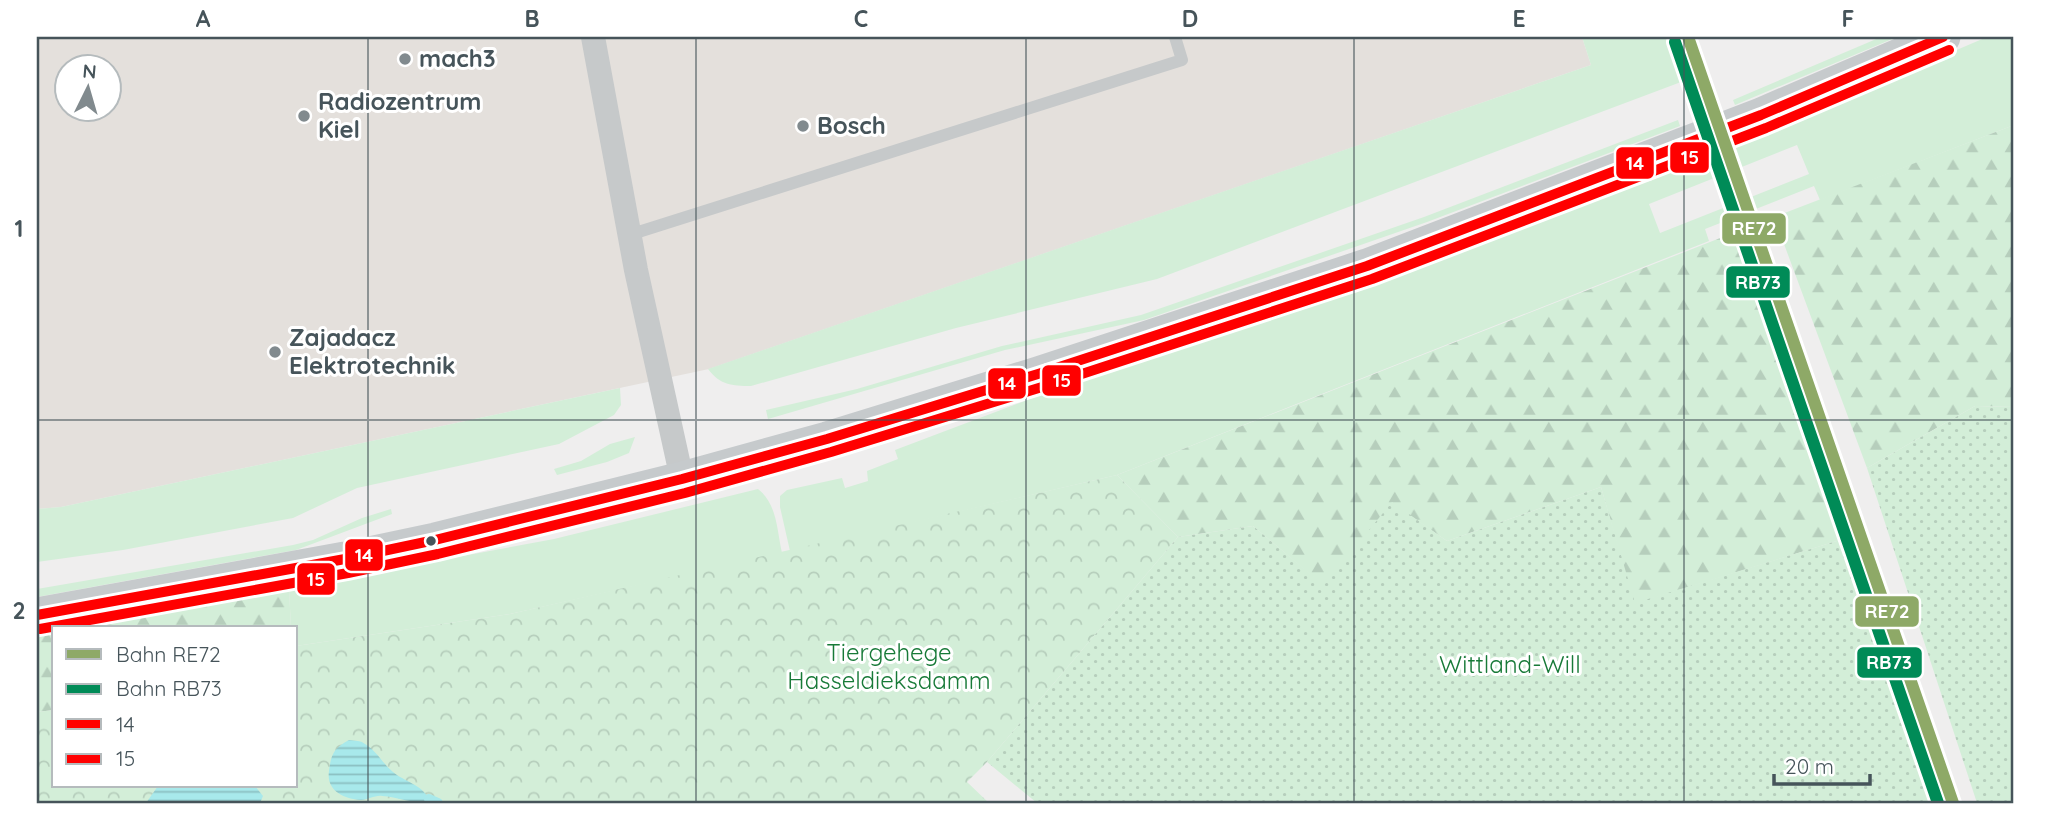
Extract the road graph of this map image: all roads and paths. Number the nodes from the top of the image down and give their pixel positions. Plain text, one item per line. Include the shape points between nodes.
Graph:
1 (593, 37) edge
2 (1175, 37) edge
3 (1943, 37) edge
4 (629, 235) junction
5 (681, 479) junction
6 (37, 615) edge

1 - 4 street
2 - 4 lane via 1182,60
3 - 5 main road via 1761,115 1354,270 1038,374
4 - 5 street
5 - 6 main road via 345,559

